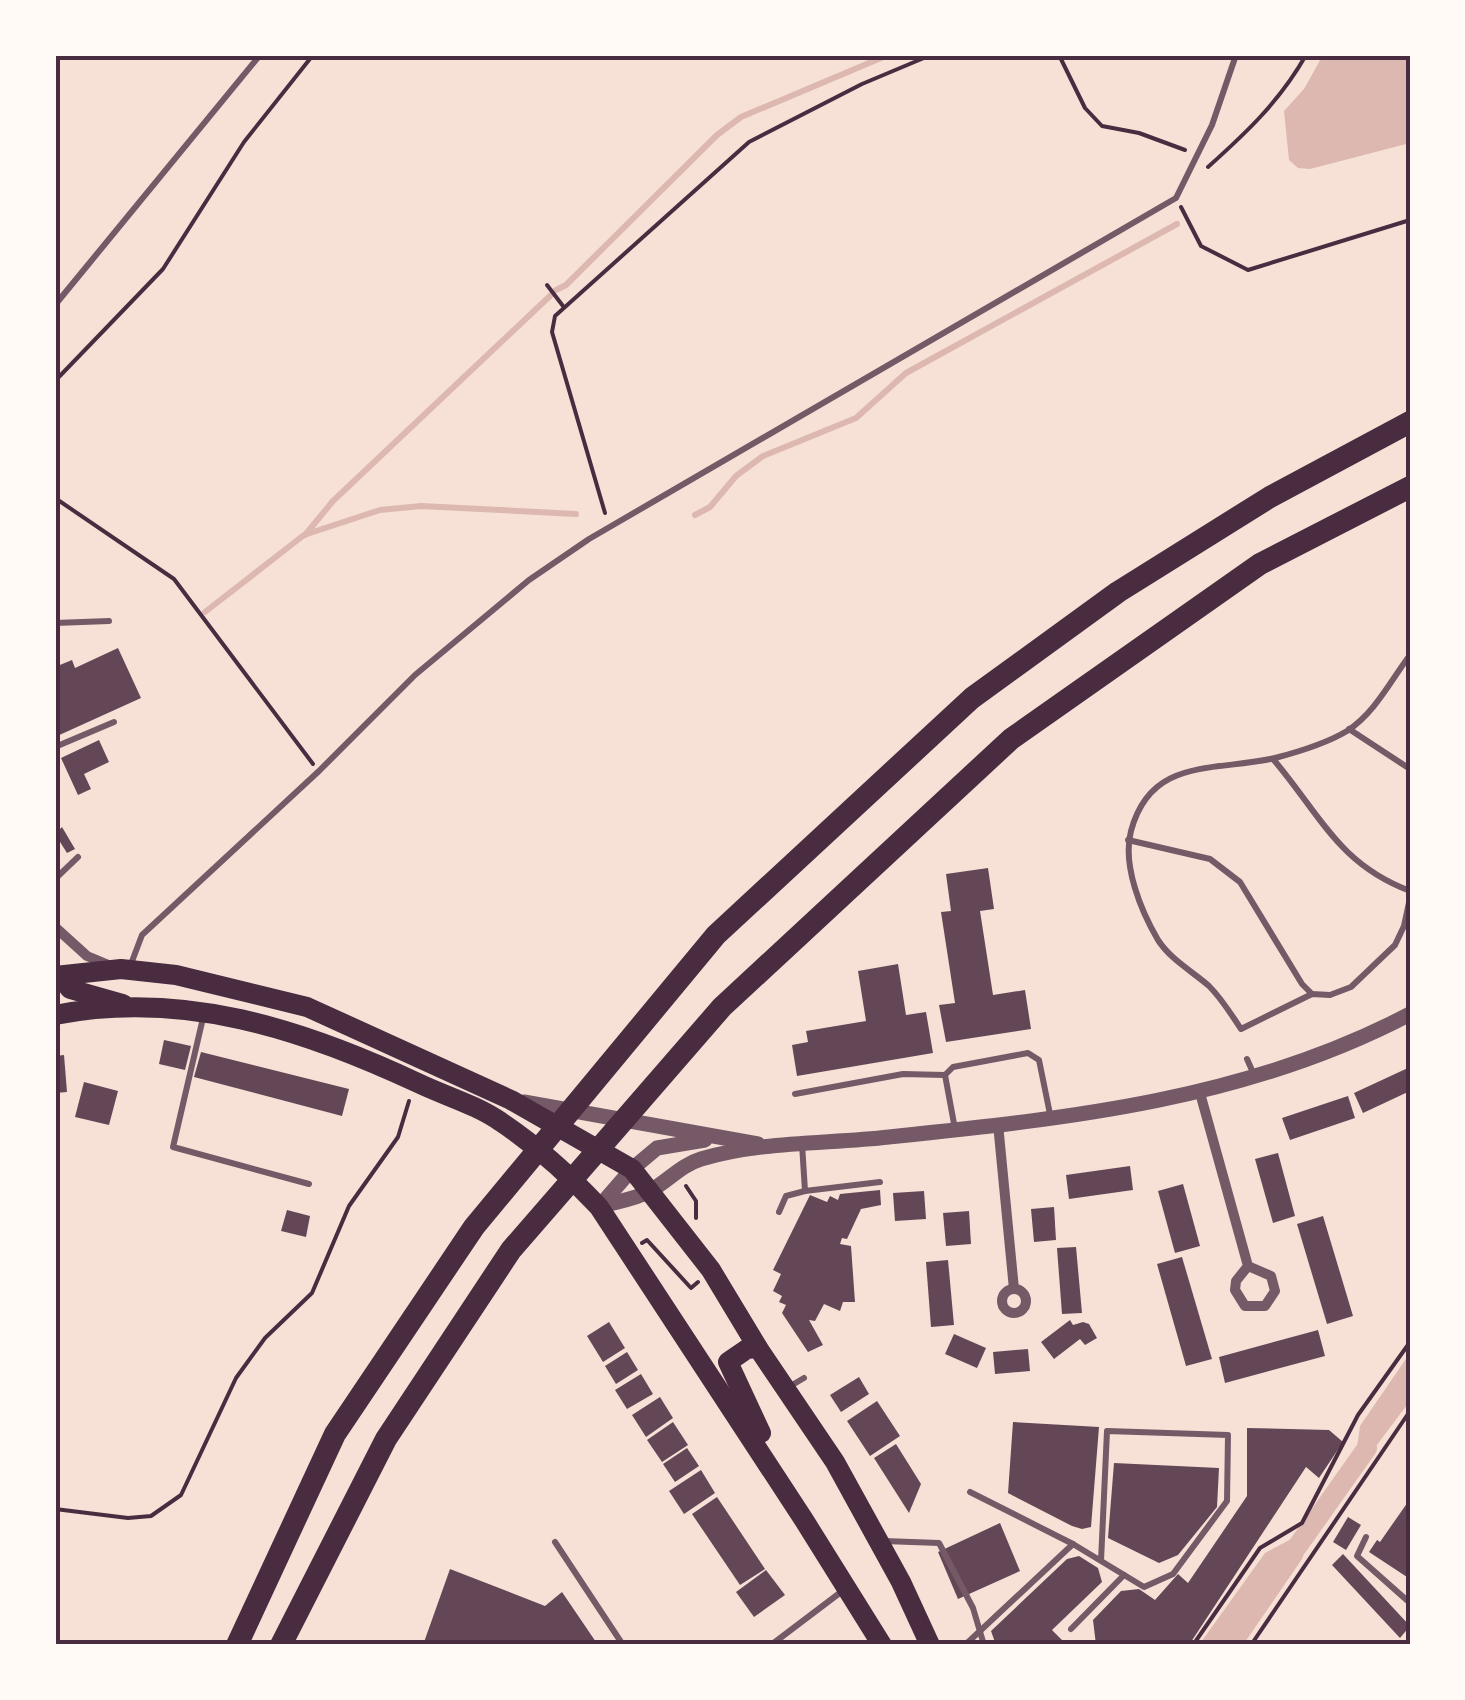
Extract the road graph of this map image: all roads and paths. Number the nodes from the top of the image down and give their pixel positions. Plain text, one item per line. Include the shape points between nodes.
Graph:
1 (260, 55) edge
2 (313, 55) edge
3 (932, 55) edge
4 (1058, 55) edge
5 (1236, 55) edge
6 (1306, 55) edge
7 (1199, 155) junction
8 (1176, 198) junction
9 (1410, 220) edge
10 (547, 286) dead end
11 (55, 304) edge
12 (563, 306) junction
13 (55, 381) edge
14 (1410, 422) edge
15 (1410, 487) edge
16 (55, 498) edge
17 (610, 527) junction
18 (109, 621) dead end
19 (55, 623) edge
20 (1410, 655) edge
21 (114, 722) dead end
22 (1349, 730) junction
23 (55, 748) edge
24 (1293, 752) junction
25 (1273, 758) junction
26 (1410, 769) edge
27 (318, 771) junction
28 (1288, 776) junction
29 (1128, 840) junction
30 (78, 857) dead end
31 (55, 879) edge
32 (1410, 894) edge
33 (55, 927) edge
34 (56, 970) edge
35 (125, 970) junction
36 (1312, 994) junction
37 (135, 1007) junction
38 (204, 1012) junction
39 (1410, 1014) edge
40 (55, 1016) edge
41 (1247, 1059) dead end
42 (944, 1074) junction
43 (1255, 1078) junction
44 (415, 1082) junction
45 (1200, 1092) junction
46 (795, 1094) dead end
47 (510, 1100) junction
48 (1052, 1120) junction
49 (998, 1124) junction
50 (954, 1129) junction
51 (724, 1138) junction
52 (802, 1143) junction
53 (772, 1146) junction
54 (632, 1169) junction
55 (880, 1182) dead end
56 (308, 1184) dead end
57 (806, 1190) junction
58 (648, 1192) junction
59 (600, 1207) junction
60 (778, 1212) dead end
61 (1248, 1266) junction
62 (1014, 1290) dead end
63 (1410, 1342) edge
64 (758, 1348) junction
65 (1410, 1411) edge
66 (970, 1492) dead end
67 (55, 1511) edge
68 (804, 1520) junction
69 (1366, 1537) dead end
70 (878, 1540) junction
71 (555, 1542) dead end
72 (1073, 1544) junction
73 (1101, 1561) junction
74 (1124, 1574) junction
75 (846, 1588) junction
76 (1410, 1603) edge
77 (1071, 1629) dead end
78 (978, 1633) junction
79 (237, 1645) edge
80 (281, 1645) edge
81 (623, 1645) edge
82 (770, 1645) edge
83 (882, 1645) edge
84 (930, 1645) edge
85 (965, 1645) edge
86 (984, 1645) edge
87 (1193, 1645) edge
88 (1251, 1645) edge

1 - 11 lane
2 - 13 path via 244,142 163,270
3 - 12 path via 749,142
4 - 7 path via 1102,126
5 - 7 lane
6 - 8 path via 1257,122
7 - 8 lane
8 - 9 path via 1201,246 1248,270
8 - 17 lane
10 - 12 path
12 - 17 path via 552,332
14 - 79 highway via 1270,496 1118,592 972,698 716,935 474,1227 335,1434
15 - 80 highway via 1260,564 1012,740 722,1007 511,1250 386,1439
16 - 27 path via 174,579
17 - 27 lane via 485,615
18 - 19 lane
20 - 22 lane via 1382,698
21 - 23 lane
22 - 24 lane
22 - 26 lane
24 - 25 lane
24 - 28 lane
25 - 28 lane
25 - 29 lane via 1170,777 1138,809
27 - 35 lane via 142,935
28 - 32 lane via 1353,858
29 - 36 lane via 1210,860 1240,882
29 - 36 lane via 1134,880 1160,942 1227,1006 1241,1029
30 - 31 lane
32 - 36 lane via 1404,926 1372,968 1351,987
33 - 35 street via 88,956
34 - 35 main road
34 - 37 main road via 70,989
35 - 47 main road via 225,984 307,1008
37 - 38 main road
37 - 40 main road
38 - 44 main road via 316,1038
38 - 56 lane via 174,1147
39 - 43 street
41 - 43 lane
42 - 46 lane via 902,1074
42 - 48 lane via 1028,1053 1039,1060
42 - 50 lane
43 - 45 street
44 - 59 main road via 499,1120
44 - 67 path via 398,1136 349,1206 312,1293 265,1338 236,1378 181,1495 151,1516
45 - 48 street
45 - 61 street
47 - 51 street
47 - 54 main road
48 - 49 street
49 - 50 street
49 - 62 street
50 - 52 street
51 - 53 street
51 - 54 street via 657,1148
52 - 53 street
52 - 57 lane
53 - 58 street via 701,1159
54 - 58 main road
54 - 59 street
55 - 57 lane
57 - 60 lane via 786,1196
58 - 59 street
58 - 64 main road via 711,1270
59 - 68 main road
61 - 61 street via 1271,1276 1275,1290 1266,1306 1240,1302 1236,1281
63 - 87 path via 1358,1414 1302,1523 1260,1548
64 - 68 main road via 728,1364
64 - 70 main road via 795,1383
65 - 88 path
66 - 72 lane
68 - 75 main road
69 - 76 lane via 1358,1556
70 - 78 lane via 940,1543
70 - 84 main road
71 - 81 lane
72 - 73 lane
72 - 78 lane
73 - 74 lane
73 - 74 lane via 1107,1431 1228,1435 1227,1501 1204,1534 1173,1574 1144,1587
74 - 77 lane
75 - 82 lane
75 - 83 main road
78 - 85 lane
78 - 86 lane

